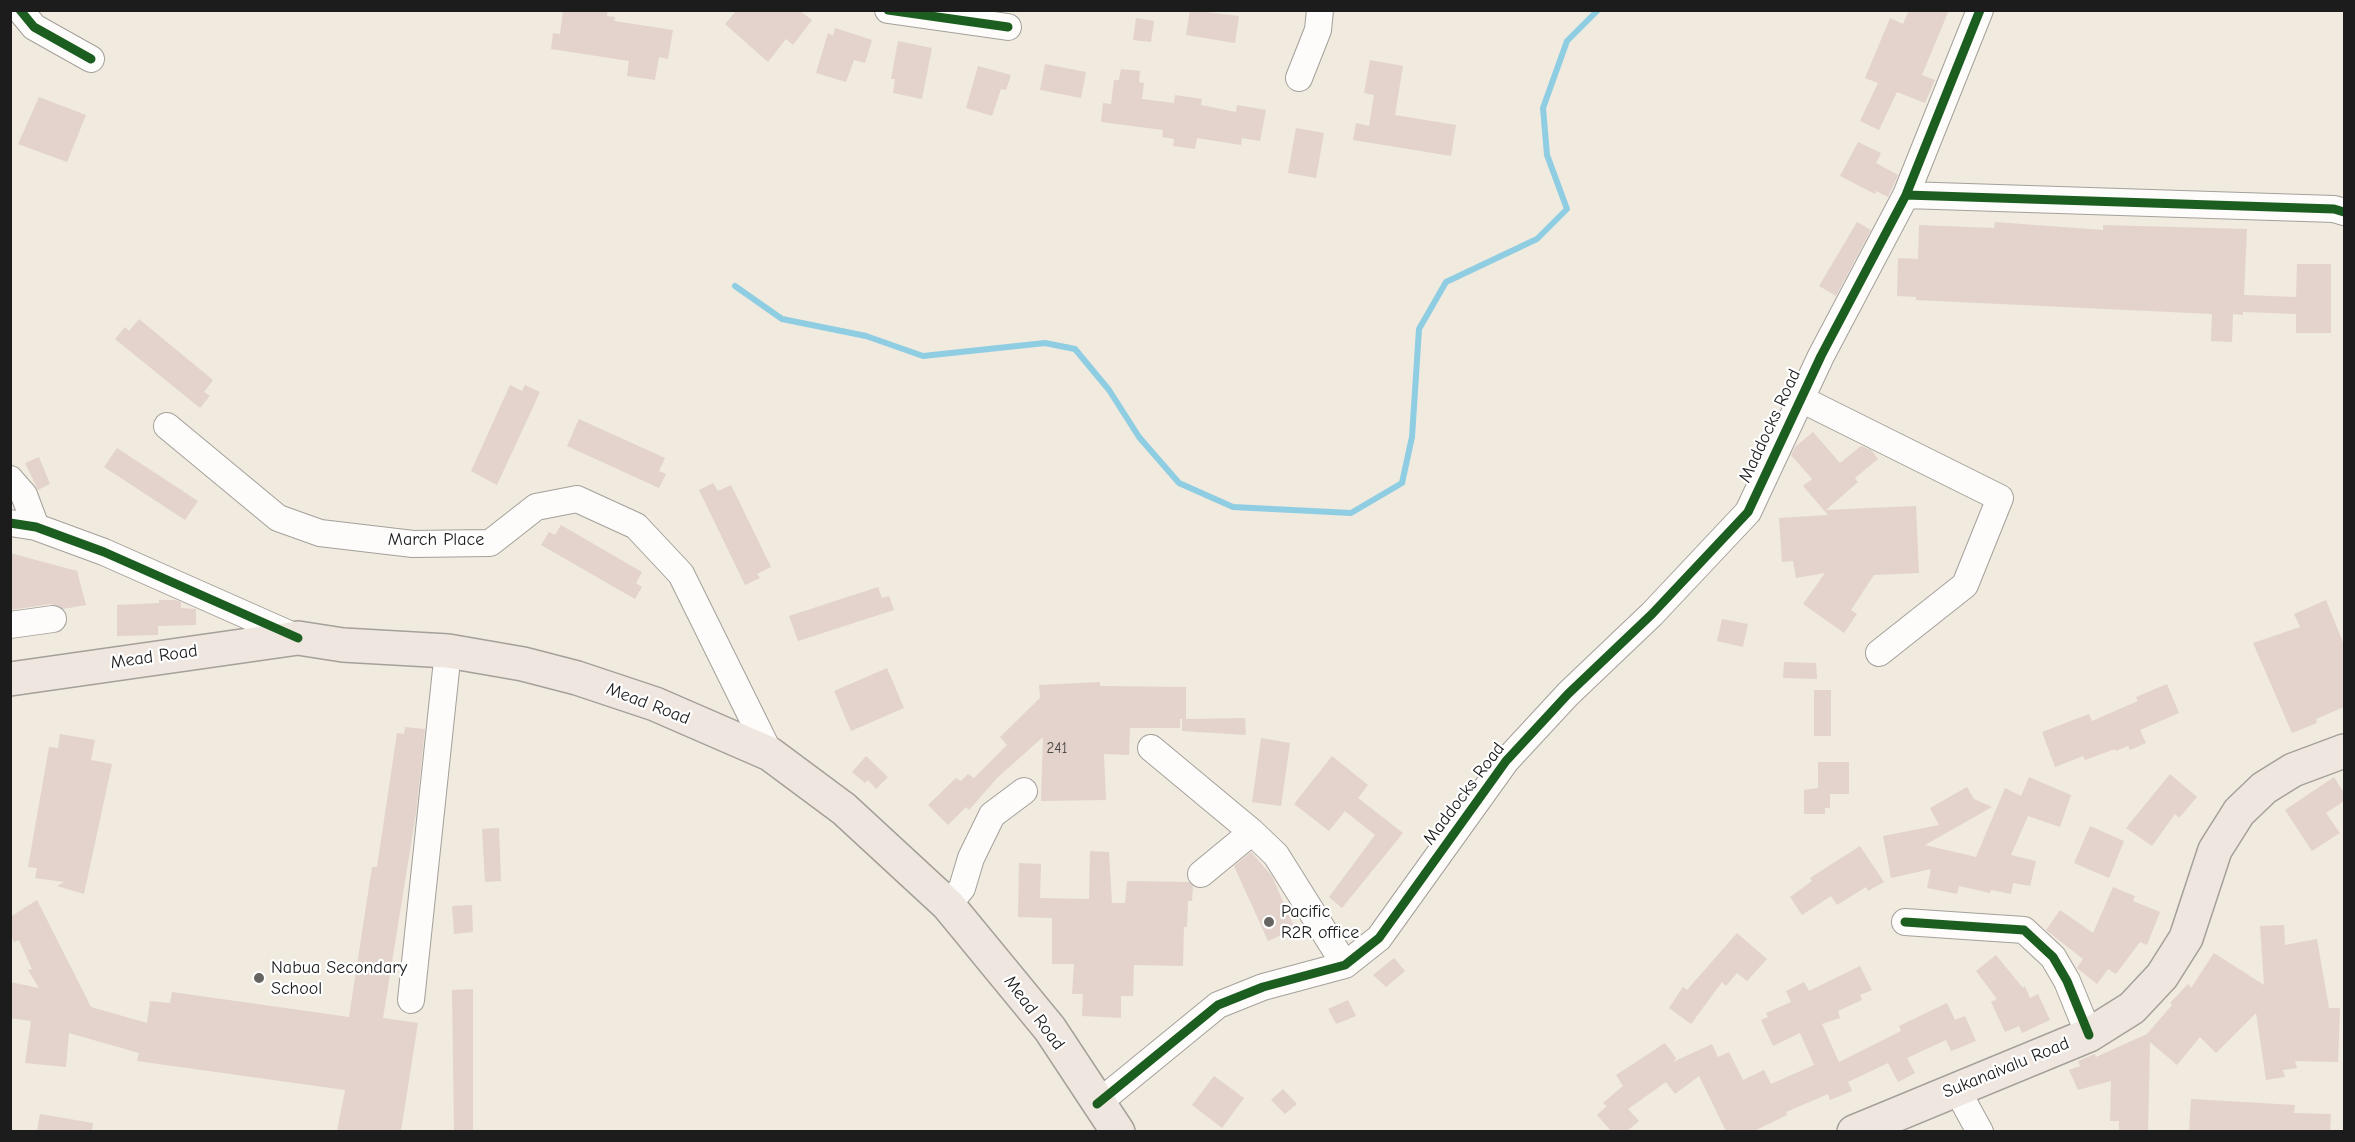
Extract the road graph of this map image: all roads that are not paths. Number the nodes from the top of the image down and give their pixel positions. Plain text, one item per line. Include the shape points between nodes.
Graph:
1 (20, 10) edge
2 (888, 10) edge
3 (1320, 10) edge
4 (1980, 10) edge
5 (1008, 27) dead end
6 (91, 59) dead end
7 (1299, 78) dead end
8 (1906, 195) junction
9 (2341, 203) edge
10 (1801, 399) junction
11 (167, 426) dead end
12 (10, 478) edge
13 (10, 523) edge
14 (36, 527) junction
15 (53, 619) dead end
16 (10, 626) edge
17 (298, 638) junction
18 (448, 651) junction
19 (1879, 653) dead end
20 (11, 682) edge
21 (1151, 748) dead end
22 (2344, 751) edge
23 (770, 754) junction
24 (1024, 791) dead end
25 (1252, 832) junction
26 (1201, 874) dead end
27 (948, 905) junction
28 (1905, 922) dead end
29 (1344, 965) junction
30 (411, 1000) dead end
31 (2089, 1035) junction
32 (1956, 1088) junction
33 (1097, 1104) junction
34 (1118, 1131) edge
35 (1854, 1131) edge
36 (1980, 1131) edge

1 - 6 street via 34,27
2 - 5 street
3 - 7 street via 1318,30
4 - 8 street, Maddocks Road
8 - 9 street
8 - 10 street, Maddocks Road
10 - 19 street via 2000,498 1965,585
10 - 29 street, Maddocks Road via 1748,512 1506,761 1379,938
11 - 23 street, March Place via 278,518 320,533 414,544 489,543 536,507 576,499 636,526 681,574
12 - 14 street via 24,495
13 - 14 street
14 - 17 street via 104,552
15 - 16 street
17 - 18 main road, Mead Road via 342,645
17 - 20 main road, Mead Road
18 - 23 main road, Mead Road via 577,678 655,704
18 - 30 street
21 - 25 street
22 - 31 main road, Sukanaivalu Road via 2294,770 2264,788 2239,812 2215,850 2186,938 2162,976 2132,1008
23 - 27 main road, Mead Road via 844,809
24 - 27 street via 992,815 962,888
25 - 26 street
25 - 29 street via 1276,855
27 - 33 main road, Mead Road via 1050,1029
28 - 31 street via 2024,930 2054,957
29 - 33 street, Maddocks Road via 1263,987 1218,1005
31 - 32 main road, Sukanaivalu Road
32 - 35 main road, Sukanaivalu Road
32 - 36 street
33 - 34 main road, Mead Road

